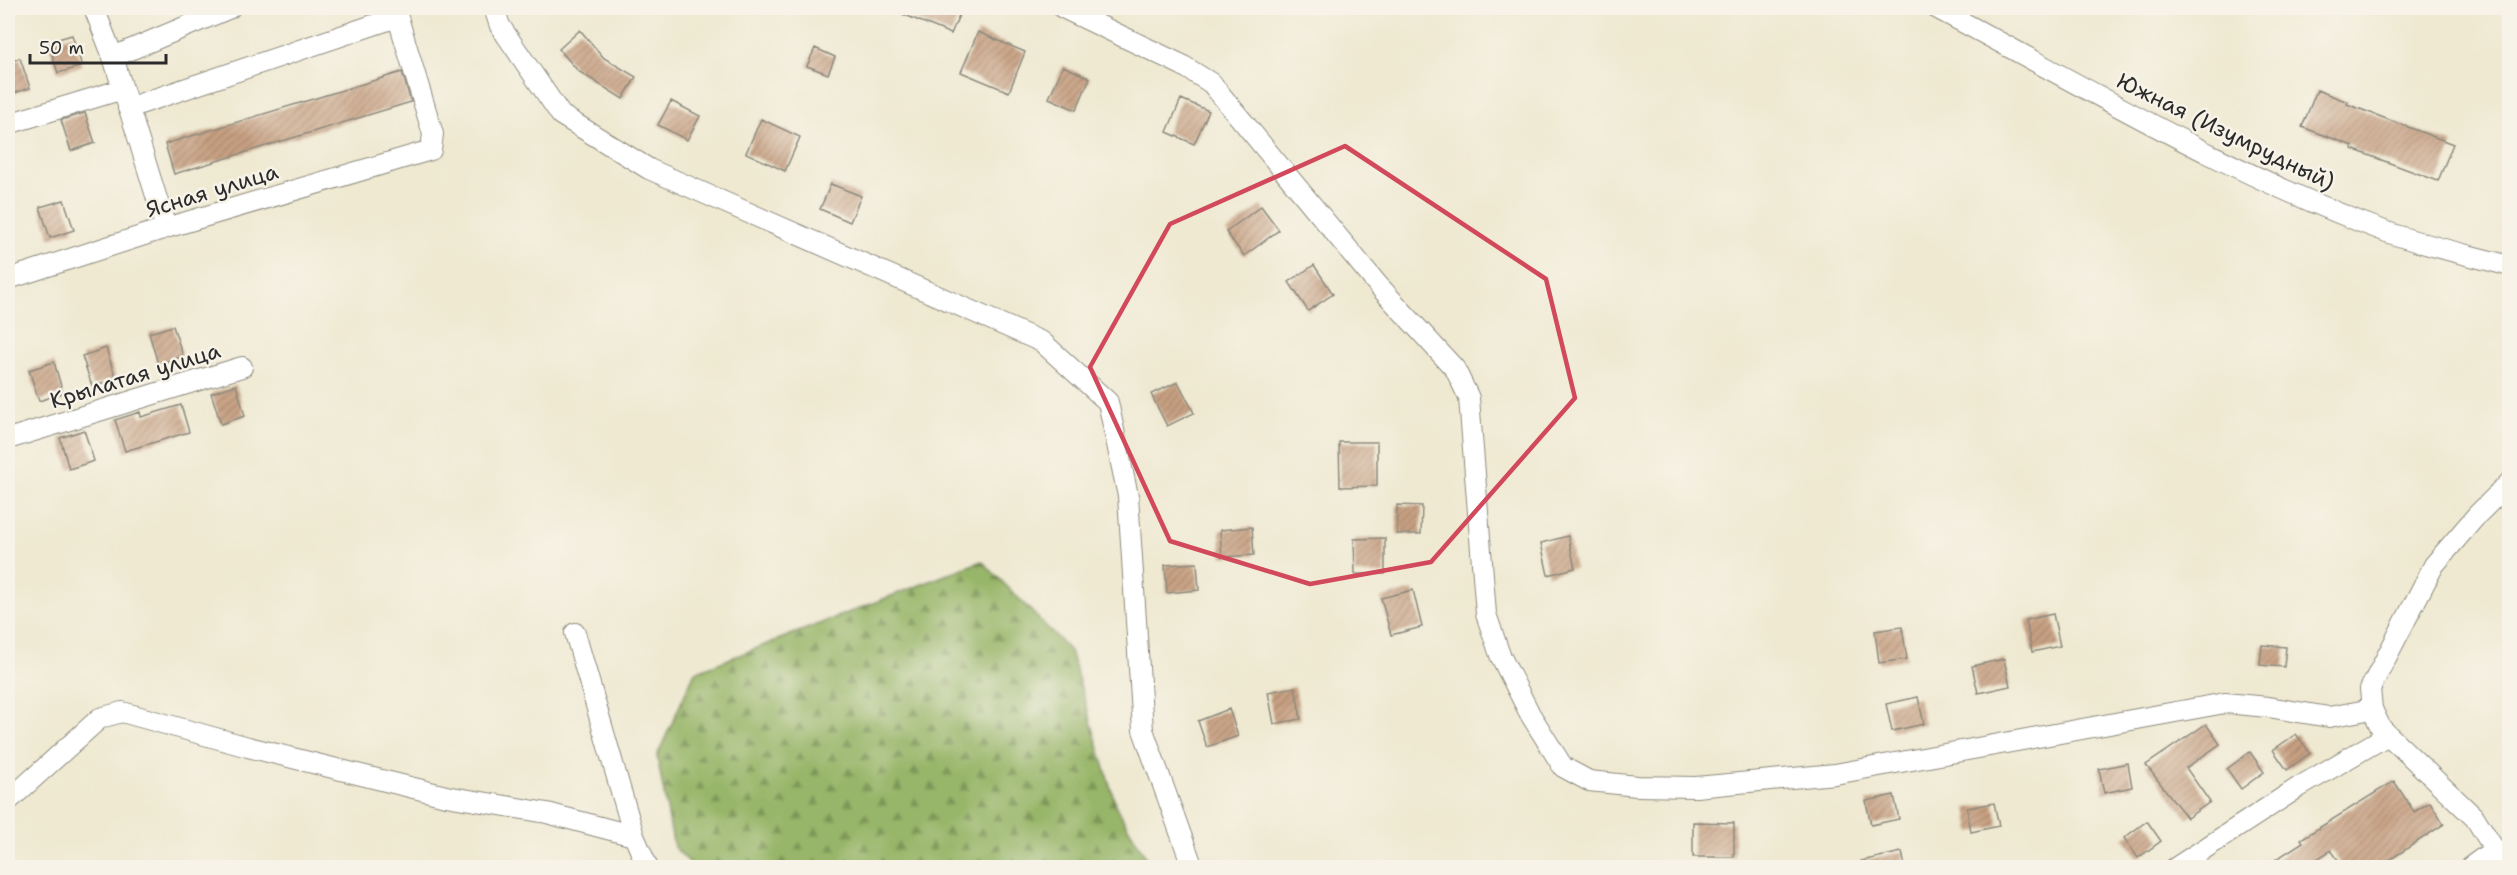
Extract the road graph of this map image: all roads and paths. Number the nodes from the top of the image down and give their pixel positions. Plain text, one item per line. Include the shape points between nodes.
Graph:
1 (94, 8) edge
2 (230, 8) edge
3 (494, 8) edge
4 (1063, 8) edge
5 (1936, 8) edge
6 (396, 12) edge
7 (113, 57) junction
8 (123, 89) junction
9 (129, 108) junction
10 (8, 124) edge
11 (166, 228) junction
12 (2510, 266) edge
13 (8, 279) edge
14 (242, 367) dead end
15 (8, 439) edge
16 (2510, 482) edge
17 (576, 633) dead end
18 (2372, 709) junction
19 (2388, 735) junction
20 (8, 801) edge
21 (633, 836) junction
22 (2495, 849) junction
23 (648, 867) edge
24 (1193, 867) edge
25 (2175, 867) edge
26 (2469, 867) edge
27 (2506, 867) edge

1 - 7 street
2 - 7 street
3 - 24 street via 500,26 561,116 649,169 1042,342 1108,402 1128,496 1143,730
4 - 18 street via 1182,65 1210,83 1378,285 1455,369 1469,398 1486,614 1500,655 1530,714 1563,767 1589,781 1696,787 1835,774 2225,703 2329,717
5 - 12 street, Южная (Изумрудный) via 2175,137 2275,185 2388,232
6 - 9 street
6 - 11 street, Ясная улица via 433,134 431,150
7 - 8 street
8 - 9 street
8 - 10 street
9 - 11 street
11 - 13 street, Ясная улица
14 - 15 street, Крылатая улица
16 - 18 street via 2434,565 2370,689
17 - 21 street
18 - 19 street
19 - 22 street via 2475,818
19 - 25 street
20 - 21 street via 100,718 122,712 446,796 547,813
21 - 23 street
22 - 26 street
22 - 27 street

